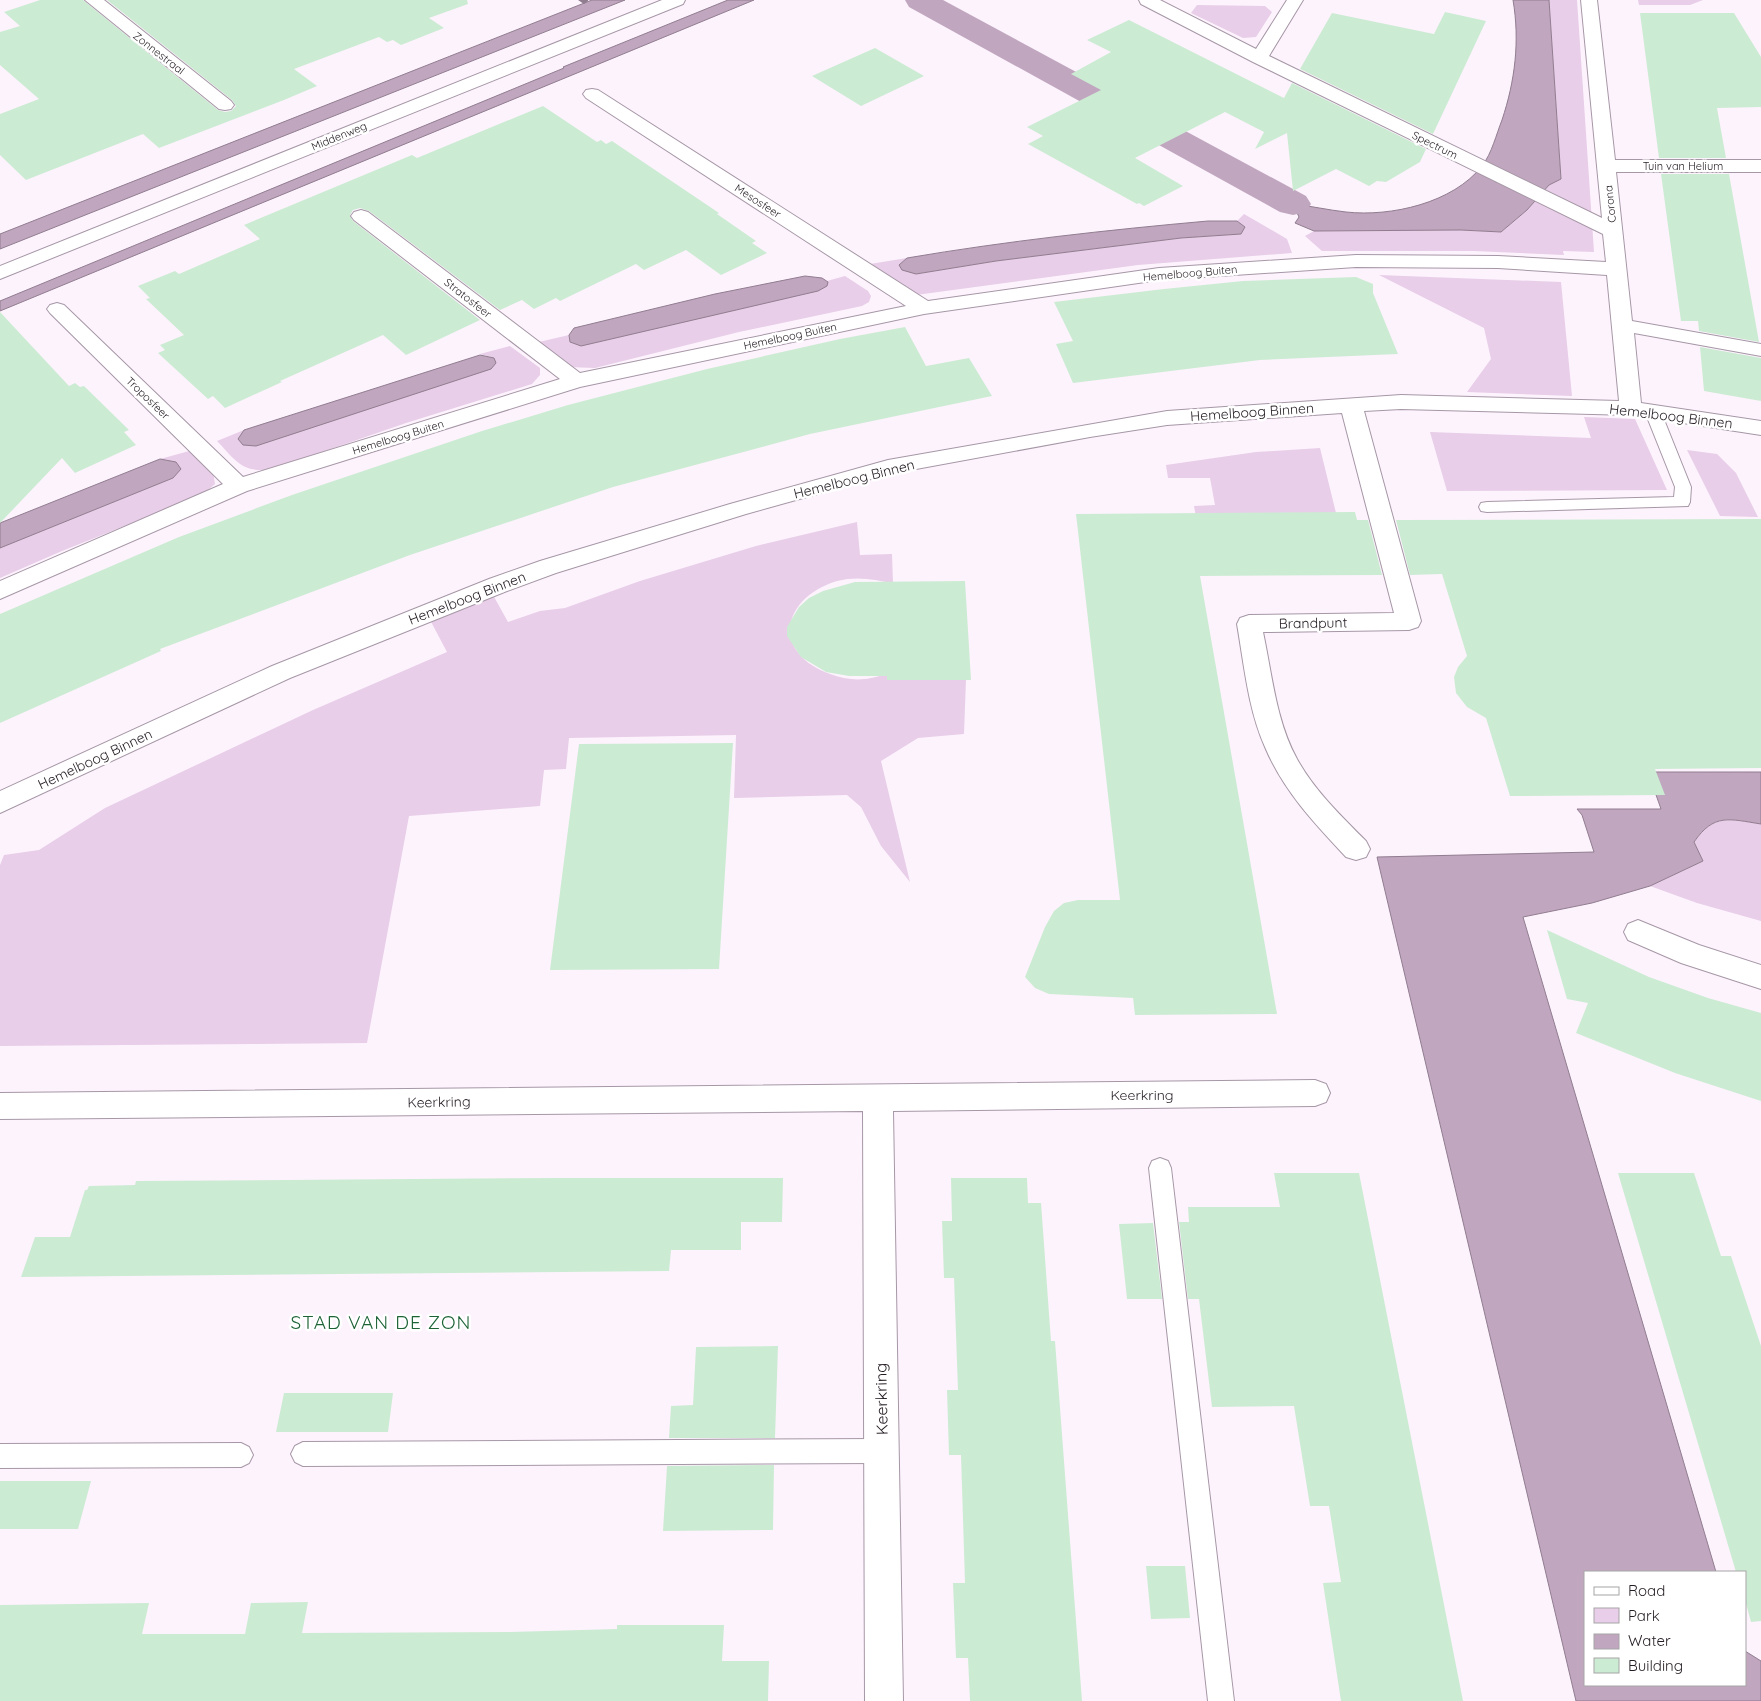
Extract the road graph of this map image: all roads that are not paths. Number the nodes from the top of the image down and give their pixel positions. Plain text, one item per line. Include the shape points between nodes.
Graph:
1 (93, 0) edge
2 (678, 0) edge
3 (1147, 0) edge
4 (1295, 0) edge
5 (1589, 0) edge
6 (1259, 58) junction
7 (592, 94) dead end
8 (225, 105) dead end
9 (1606, 166) junction
10 (1761, 166) edge
11 (361, 216) dead end
12 (1612, 231) junction
13 (1616, 269) junction
14 (0, 274) edge
15 (924, 308) junction
16 (57, 309) dead end
17 (1622, 325) junction
18 (1761, 350) edge
19 (576, 381) junction
20 (1351, 406) junction
21 (1631, 408) junction
22 (1653, 412) junction
23 (1761, 428) edge
24 (239, 486) junction
25 (1487, 507) dead end
26 (0, 591) edge
27 (0, 803) edge
28 (1356, 848) dead end
29 (1638, 932) dead end
30 (1761, 977) edge
31 (1315, 1093) dead end
32 (878, 1097) junction
33 (0, 1106) edge
34 (1160, 1168) dead end
35 (881, 1451) junction
36 (303, 1454) dead end
37 (241, 1455) dead end
38 (0, 1456) edge
39 (884, 1701) edge
40 (1221, 1701) edge

1 - 8 street, Zonnestraal
2 - 14 street, Middenweg
3 - 6 street, Spectrum
4 - 6 street
5 - 9 street, Corona
6 - 12 street, Spectrum
7 - 15 street, Mesosfeer
9 - 10 street, Tuin van Helium
9 - 12 street, Corona
11 - 19 street, Stratosfeer
12 - 13 street, Corona
13 - 15 street, Hemelboog Buiten via 1498,262 1356,261 1159,274
13 - 17 street, Corona
15 - 19 street, Hemelboog Buiten
16 - 24 street, Troposfeer
17 - 18 street
17 - 21 street, Corona
19 - 24 street, Hemelboog Buiten
20 - 21 street, Hemelboog Binnen via 1401,402
20 - 27 street, Hemelboog Binnen via 1167,418 1090,430 888,467 738,509 548,567 409,620 281,672
20 - 28 street, Brandpunt via 1409,621 1248,624 1271,730 1289,769 1319,811
21 - 22 street, Hemelboog Binnen
22 - 23 street, Hemelboog Binnen
22 - 25 lane via 1684,487 1682,502
24 - 26 street, Hemelboog Buiten
29 - 30 street via 1691,955
31 - 32 street, Keerkring
32 - 33 street, Keerkring
32 - 35 street, Keerkring
34 - 40 lane
35 - 36 lane
35 - 39 street, Keerkring
37 - 38 lane

